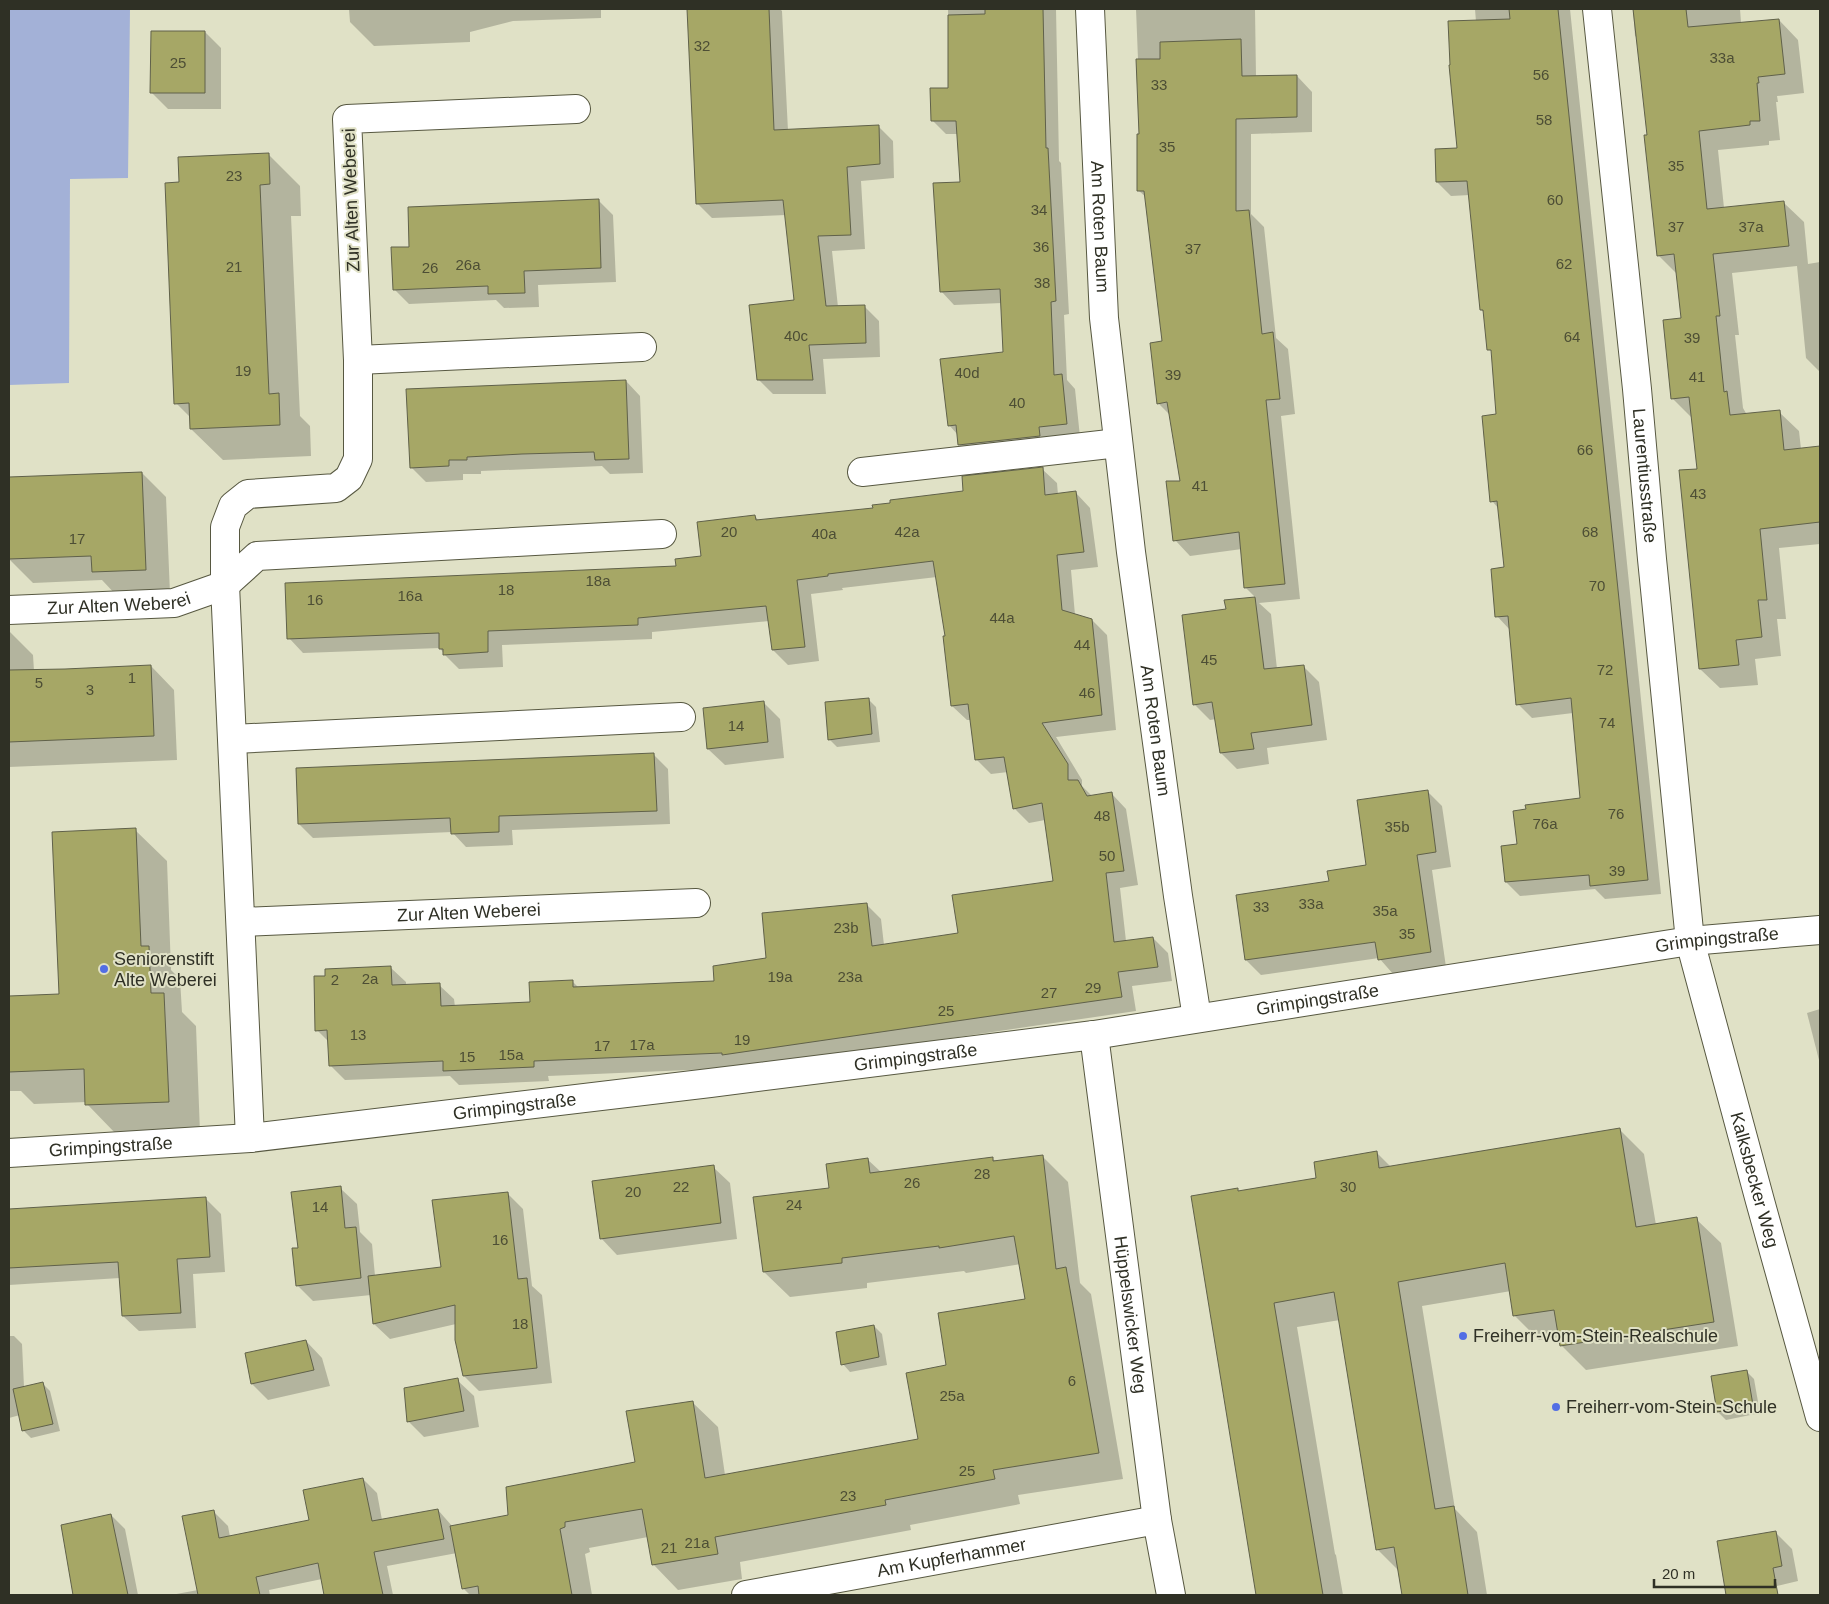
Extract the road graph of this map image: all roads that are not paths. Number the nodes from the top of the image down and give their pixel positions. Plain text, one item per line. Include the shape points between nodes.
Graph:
1 (1090, 9) edge
2 (1596, 9) edge
3 (576, 108) dead end
4 (642, 347) dead end
5 (358, 360) junction
6 (1118, 443) junction
7 (862, 472) dead end
8 (662, 534) dead end
9 (226, 586) junction
10 (9, 610) edge
11 (681, 717) dead end
12 (233, 739) junction
13 (696, 903) dead end
14 (240, 922) junction
15 (1820, 930) edge
16 (1690, 941) junction
17 (1197, 1018) junction
18 (1094, 1035) junction
19 (250, 1138) junction
20 (9, 1153) edge
21 (1820, 1417) edge
22 (1157, 1520) junction
23 (746, 1595) edge
24 (1171, 1595) edge

1 - 6 street, Am Roten Baum via 1104,318
2 - 16 street, Laurentiusstraße via 1637,389
3 - 5 street, Zur Alten Weberei via 347,119
4 - 5 street
5 - 9 street, Zur Alten Weberei via 358,459 349,478 336,488 248,494 233,506 225,527
6 - 7 street
6 - 17 street, Am Roten Baum
8 - 9 street, Zur Alten Weberei via 257,556
9 - 10 street, Zur Alten Weberei via 174,603
9 - 12 street, Zur Alten Weberei
11 - 12 street
12 - 14 street, Zur Alten Weberei
13 - 14 street, Zur Alten Weberei
14 - 19 street, Zur Alten Weberei
15 - 16 street, Grimpingstraße
16 - 17 street, Grimpingstraße
16 - 21 street, Kalksbecker Weg
17 - 18 street, Grimpingstraße
18 - 19 street, Grimpingstraße
18 - 22 street, Hüppelswicker Weg
19 - 20 street, Grimpingstraße
22 - 23 street, Am Kupferhammer
22 - 24 street, Hüppelswicker Weg

